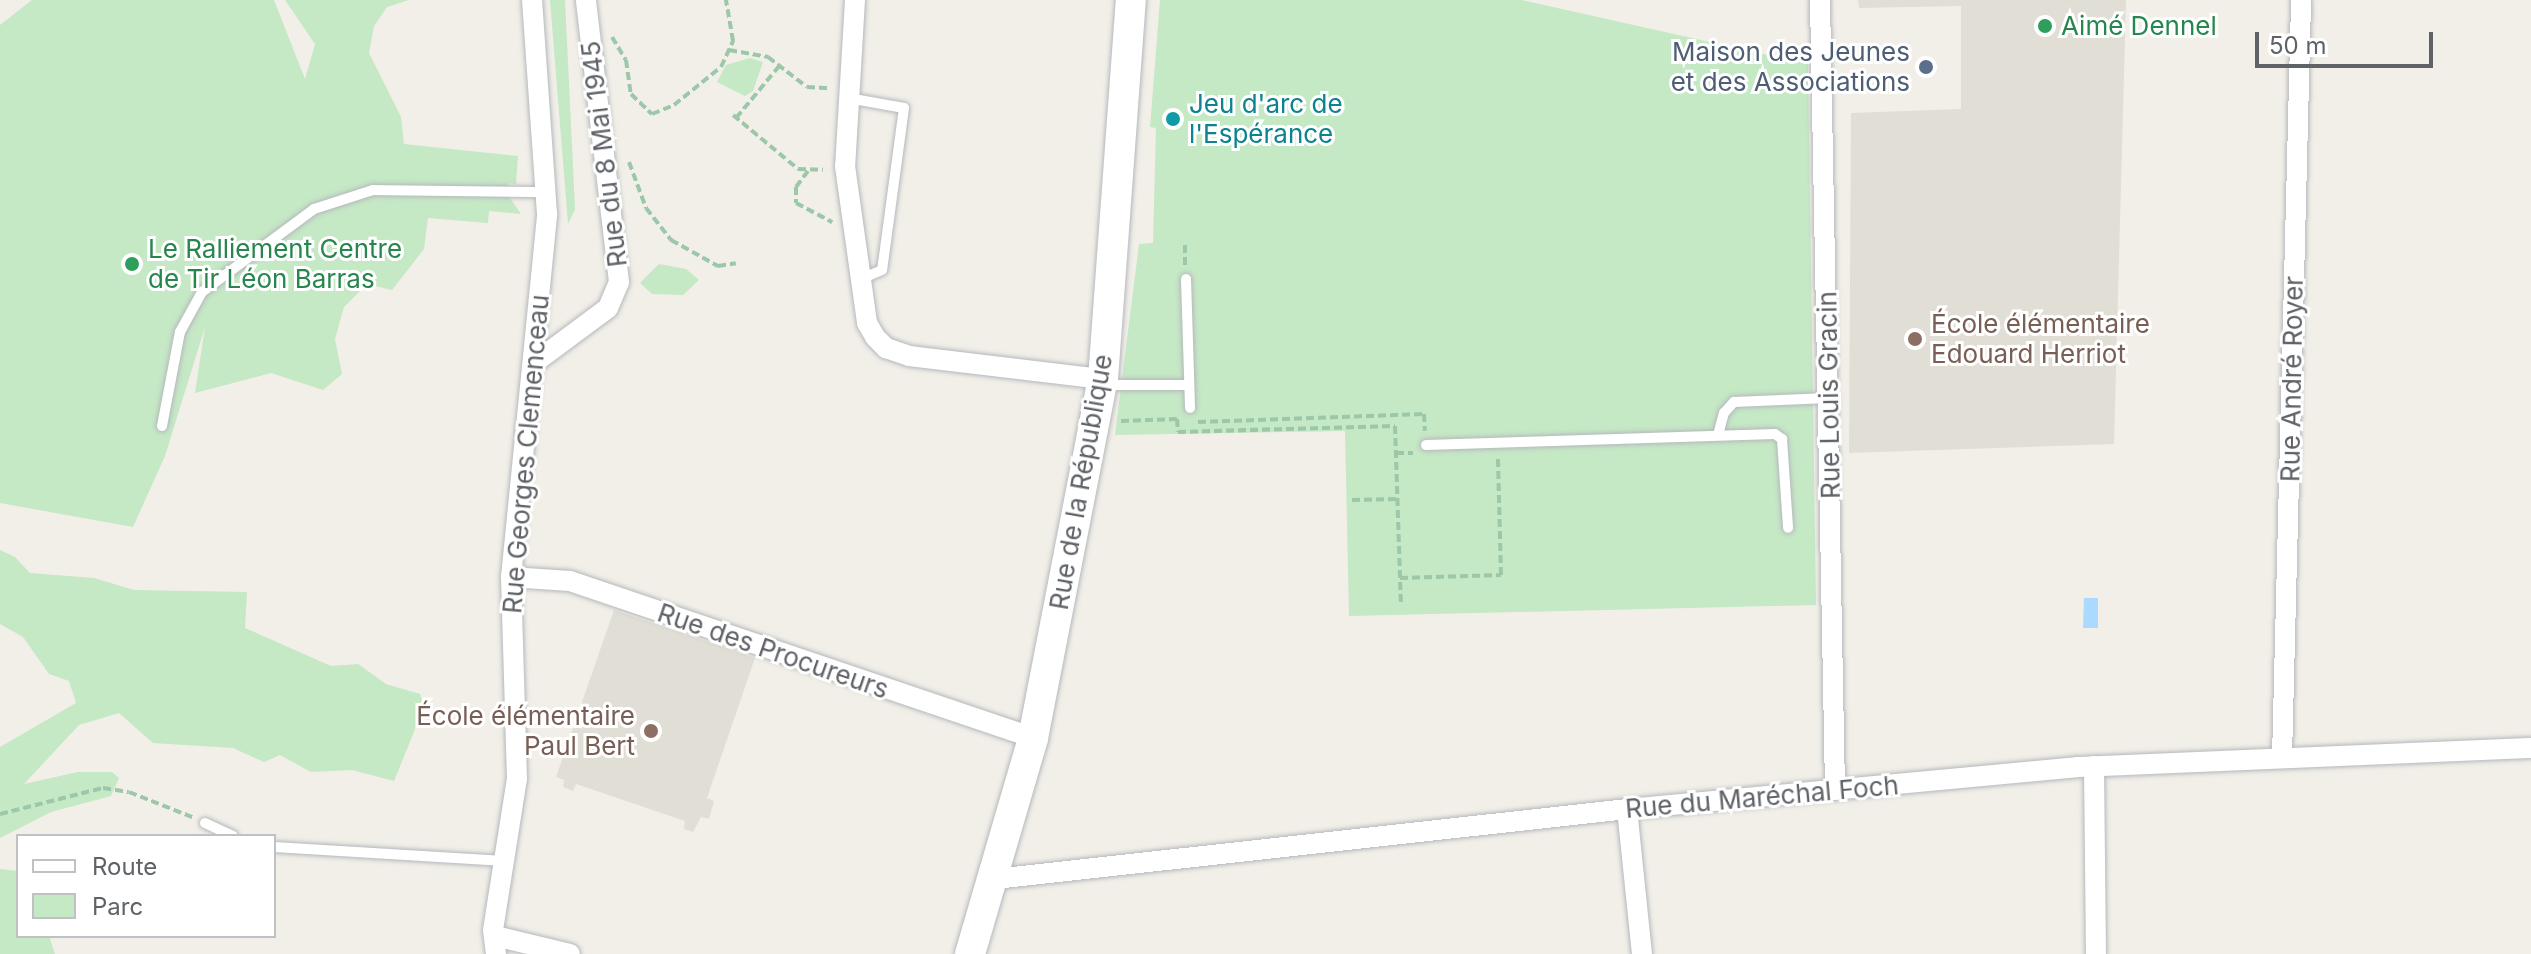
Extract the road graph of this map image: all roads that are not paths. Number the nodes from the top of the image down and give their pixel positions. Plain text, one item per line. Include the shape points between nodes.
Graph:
1 (532, 0) edge
2 (586, 0) edge
3 (855, 0) edge
4 (1131, 0) edge
5 (1820, 0) edge
6 (2301, 0) edge
7 (847, 97) junction
8 (547, 192) junction
9 (863, 278) junction
10 (1186, 279) dead end
11 (534, 363) junction
12 (1103, 382) junction
13 (1189, 385) junction
14 (1828, 398) junction
15 (1190, 408) road end
16 (162, 426) dead end
17 (1718, 435) junction
18 (1426, 449) road end
19 (1788, 528) dead end
20 (511, 577) junction
21 (1033, 738) junction
22 (2531, 748) edge
23 (2282, 758) junction
24 (2094, 766) junction
25 (1835, 790) junction
26 (1627, 809) junction
27 (205, 823) road end
28 (229, 834) edge
29 (276, 847) edge
30 (505, 861) junction
31 (995, 879) junction
32 (496, 945) edge
33 (570, 954) edge
34 (970, 954) edge
35 (1642, 954) edge
36 (2096, 954) edge

1 - 8 street, Rue Georges Clemenceau
2 - 11 street, Rue du 8 Mai 1945 via 619,282 608,308
3 - 7 street
4 - 12 street, Rue de la République
5 - 14 street, Rue Louis Gracin
6 - 23 street, Rue André Royer
7 - 9 street via 845,166
7 - 9 lane via 904,108 882,270
8 - 11 street, Rue Georges Clemenceau
8 - 16 lane via 373,190 314,209 202,292 180,332
9 - 12 street via 867,323 894,352
10 - 13 lane
11 - 20 street, Rue Georges Clemenceau
12 - 13 lane
12 - 21 street, Rue de la République
13 - 15 lane
14 - 17 lane via 1734,402 1724,413
14 - 25 street, Rue Louis Gracin
17 - 18 lane
17 - 19 lane via 1775,434 1782,439
20 - 21 street, Rue des Procureurs via 570,581
20 - 30 street, Rue Georges Clemenceau via 517,779
21 - 31 street, Rue de la République
22 - 23 street, Rue du Maréchal Foch
23 - 24 street, Rue du Maréchal Foch
24 - 25 street, Rue du Maréchal Foch
24 - 36 street
25 - 26 street, Rue du Maréchal Foch
26 - 31 street, Rue du Maréchal Foch
26 - 35 street
27 - 28 lane
29 - 30 lane
30 - 32 street, Rue Georges Clemenceau
31 - 34 street, Rue de la République
32 - 33 street

